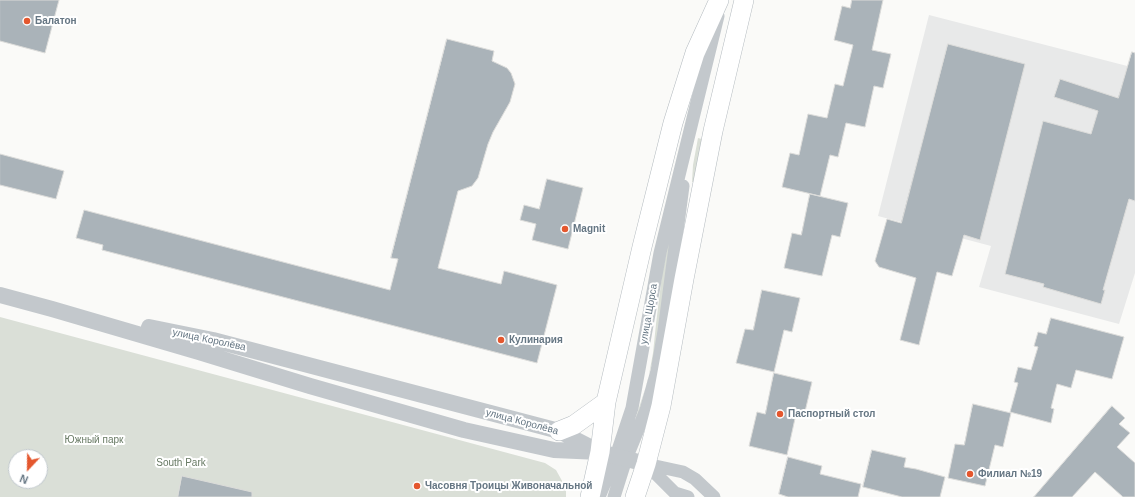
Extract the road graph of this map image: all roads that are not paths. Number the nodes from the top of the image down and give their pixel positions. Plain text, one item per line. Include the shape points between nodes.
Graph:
1 (719, 0) edge
2 (722, 0) edge
3 (744, 0) edge
4 (0, 295) edge
5 (52, 309) junction
6 (606, 402) junction
7 (559, 431) junction
8 (614, 455) junction
9 (646, 464) junction
10 (590, 497) edge
11 (599, 497) edge
12 (614, 497) edge
13 (635, 497) edge
14 (688, 497) edge
15 (714, 497) edge

1 - 6 main road via 695,53 673,123
2 - 8 street, улица Щорса via 691,128 657,371 646,410
3 - 9 main road via 713,132 661,406
4 - 5 street, улица Королёва
5 - 7 street, улица Королёва via 214,340
5 - 8 street, улица Королёва via 464,430 554,450
6 - 7 main road via 574,425
6 - 8 main road
7 - 8 street, улица Королёва
8 - 9 street
8 - 10 main road
8 - 11 street, улица Щорса
8 - 12 street, улица Щорса
9 - 13 main road
9 - 14 street via 675,493
9 - 15 street via 683,472 695,479

